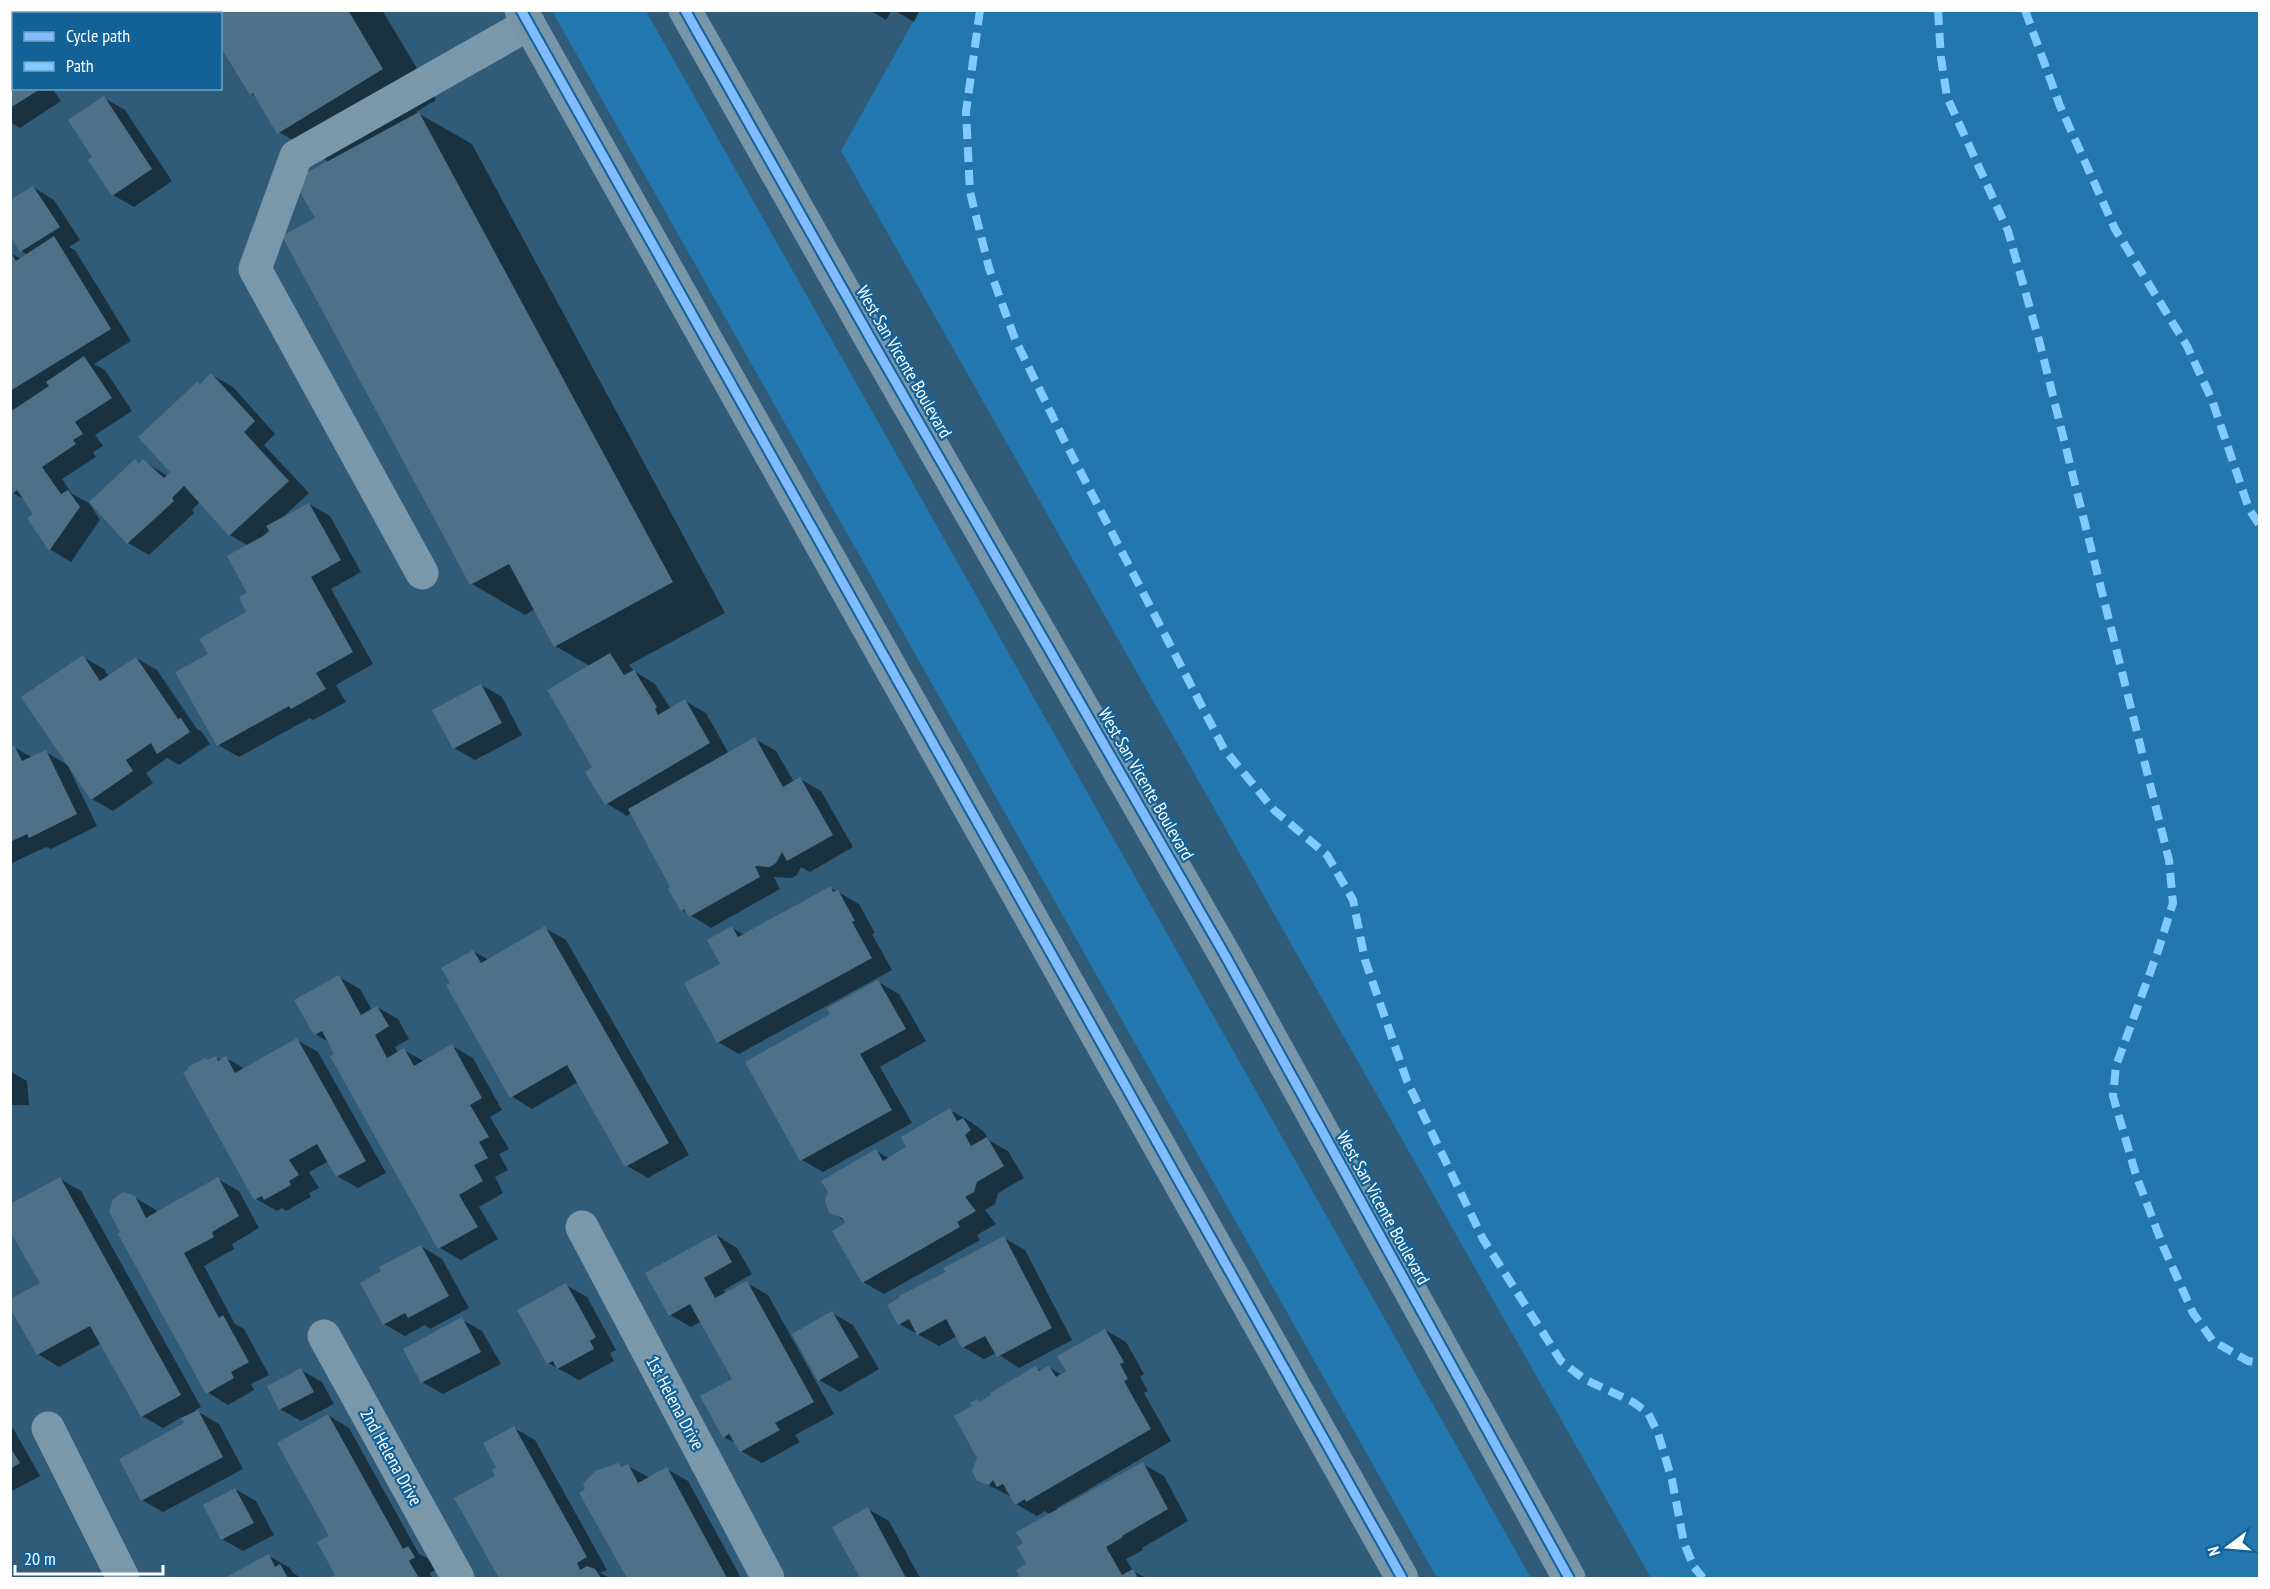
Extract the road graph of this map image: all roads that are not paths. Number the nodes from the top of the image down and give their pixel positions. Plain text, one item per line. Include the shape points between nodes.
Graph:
1 (685, 10) edge
2 (525, 17) edge
3 (422, 573) dead end
4 (582, 1227) dead end
5 (324, 1336) dead end
6 (48, 1428) dead end
7 (123, 1578) edge
8 (458, 1578) edge
9 (768, 1578) edge
10 (1402, 1578) edge
11 (1569, 1578) edge

1 - 11 main road, West San Vicente Boulevard via 1226,957
2 - 3 street via 296,156 255,269
2 - 10 main road
4 - 9 street, 1st Helena Drive
5 - 8 street, 2nd Helena Drive
6 - 7 street

